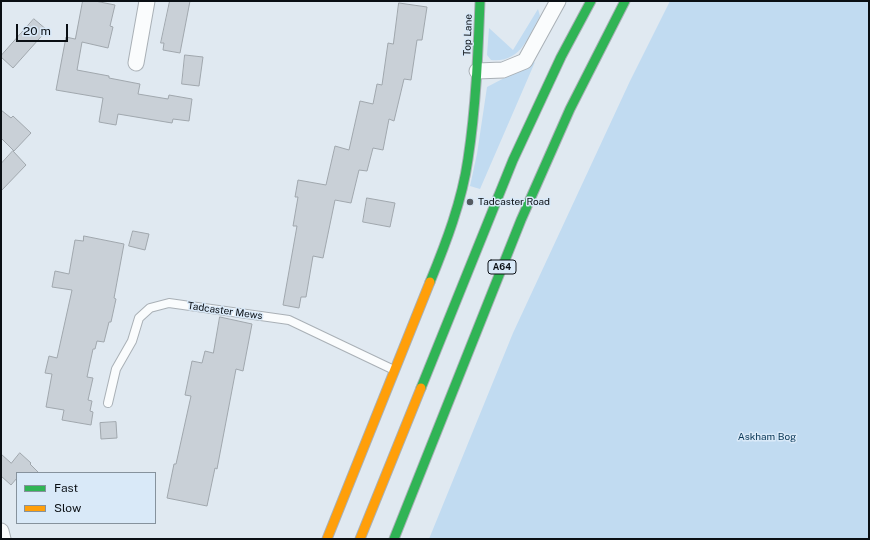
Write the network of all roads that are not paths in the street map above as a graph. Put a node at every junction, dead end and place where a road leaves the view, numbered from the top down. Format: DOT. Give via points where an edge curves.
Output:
graph roads {
  1 [pos="147,1"];
  2 [pos="480,1"];
  3 [pos="558,1"];
  4 [pos="591,1"];
  5 [pos="625,1"];
  6 [pos="136,63"];
  7 [pos="477,71"];
  8 [pos="395,370"];
  9 [pos="108,403"];
  10 [pos="1,531"];
  11 [pos="3,539"];
  12 [pos="327,539"];
  13 [pos="360,539"];
  14 [pos="394,539"];
  1 -- 6 [label="street"];
  2 -- 7 [label="main road, Top Lane"];
  3 -- 7 [label="street" via="526,60 503,70"];
  4 -- 13 [label="main road" via="561,57 513,160"];
  5 -- 14 [label="main road, A64" via="581,86 540,175"];
  7 -- 8 [label="main road" via="470,145 463,184 438,263"];
  8 -- 9 [label="lane, Tadcaster Mews" via="289,320 169,303 150,308 139,318 132,341 116,369"];
  8 -- 12 [label="main road"];
  10 -- 11 [label="street"];
}
